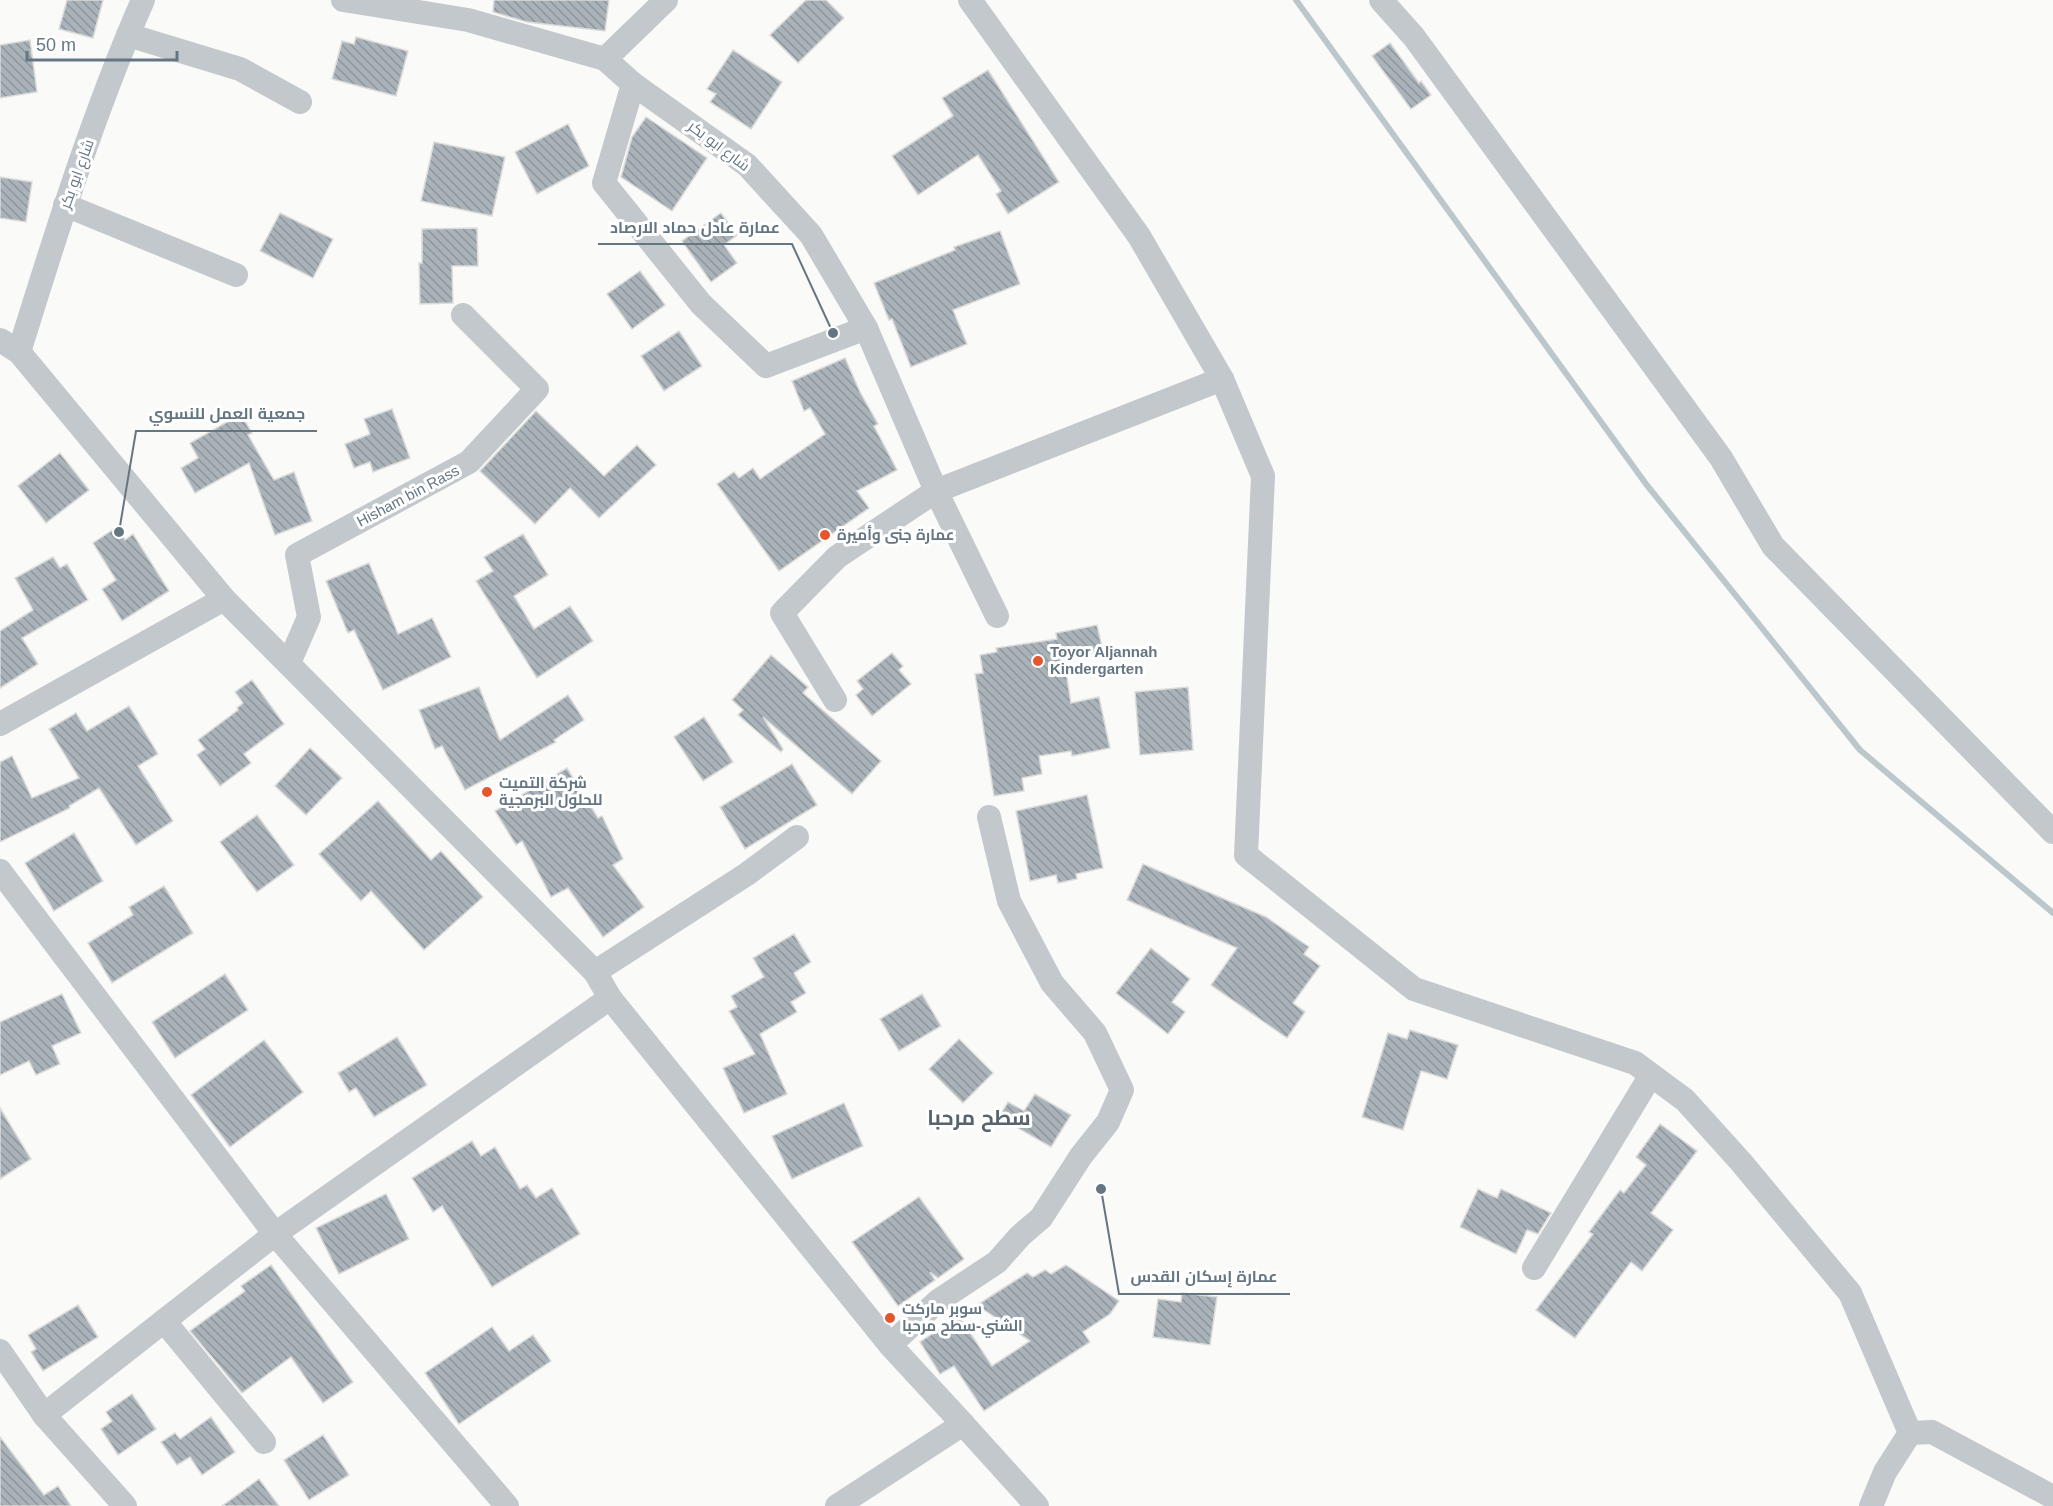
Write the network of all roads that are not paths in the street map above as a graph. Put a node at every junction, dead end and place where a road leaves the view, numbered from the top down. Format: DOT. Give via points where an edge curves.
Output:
graph roads {
  1 [pos="143,0"];
  2 [pos="666,0"];
  3 [pos="970,0"];
  4 [pos="1381,0"];
  5 [pos="349,1"];
  6 [pos="128,35"];
  7 [pos="604,58"];
  8 [pos="633,84"];
  9 [pos="300,102"];
  10 [pos="65,205"];
  11 [pos="236,276"];
  12 [pos="463,315"];
  13 [pos="866,328"];
  14 [pos="9,346"];
  15 [pos="1222,379"];
  16 [pos="936,491"];
  17 [pos="224,599"];
  18 [pos="997,616"];
  19 [pos="289,663"];
  20 [pos="835,700"];
  21 [pos="0,724"];
  22 [pos="988,816"];
  23 [pos="2053,832"];
  24 [pos="797,837"];
  25 [pos="0,872"];
  26 [pos="595,972"];
  27 [pos="610,998"];
  28 [pos="1651,1075"];
  29 [pos="275,1234"];
  30 [pos="1534,1268"];
  31 [pos="164,1321"];
  32 [pos="890,1345"];
  33 [pos="0,1351"];
  34 [pos="44,1415"];
  35 [pos="963,1424"];
  36 [pos="1910,1433"];
  37 [pos="264,1442"];
  38 [pos="2053,1497"];
  39 [pos="125,1506"];
  40 [pos="507,1506"];
  41 [pos="837,1506"];
  42 [pos="1037,1506"];
  43 [pos="1871,1506"];
  1 -- 6 [label="street, شارع ابو بكر"];
  2 -- 7 [label="street"];
  3 -- 15 [label="street" via="1138,236"];
  4 -- 23 [label="street" via="1421,46 1721,458 1773,546"];
  5 -- 7 [label="street, شارع ابو بكر" via="468,20"];
  6 -- 9 [label="street" via="240,69"];
  6 -- 10 [label="street, شارع ابو بكر"];
  7 -- 8 [label="street, شارع ابو بكر"];
  8 -- 13 [label="street, شارع ابو بكر" via="747,165 811,235"];
  8 -- 13 [label="street" via="604,183 701,304 766,366"];
  10 -- 11 [label="street"];
  10 -- 14 [label="street, شارع ابو بكر"];
  12 -- 19 [label="street, Hisham bin Rass" via="537,389 469,462 297,555 309,617"];
  13 -- 16 [label="street, شارع ابو بكر"];
  14 -- 17 [label="street"];
  15 -- 16 [label="street"];
  15 -- 28 [label="street" via="1263,476 1246,855 1414,988 1635,1063"];
  16 -- 18 [label="street, شارع ابو بكر"];
  16 -- 20 [label="street" via="837,557 782,613"];
  17 -- 19 [label="street"];
  17 -- 21 [label="street"];
  19 -- 26 [label="street"];
  22 -- 32 [label="street" via="1009,901 1052,984 1095,1033 1122,1090 1108,1122 1041,1218 997,1263 938,1301"];
  24 -- 26 [label="street"];
  25 -- 29 [label="street"];
  26 -- 27 [label="street"];
  27 -- 29 [label="street"];
  27 -- 32 [label="street"];
  28 -- 30 [label="street"];
  28 -- 36 [label="street" via="1701,1117 1850,1293"];
  29 -- 31 [label="street"];
  29 -- 40 [label="street"];
  31 -- 34 [label="street"];
  31 -- 37 [label="street"];
  32 -- 35 [label="street"];
  33 -- 34 [label="street"];
  34 -- 39 [label="street"];
  35 -- 41 [label="street"];
  35 -- 42 [label="street"];
  36 -- 38 [label="street" via="1932,1432"];
  36 -- 43 [label="street" via="1885,1472"];
}
